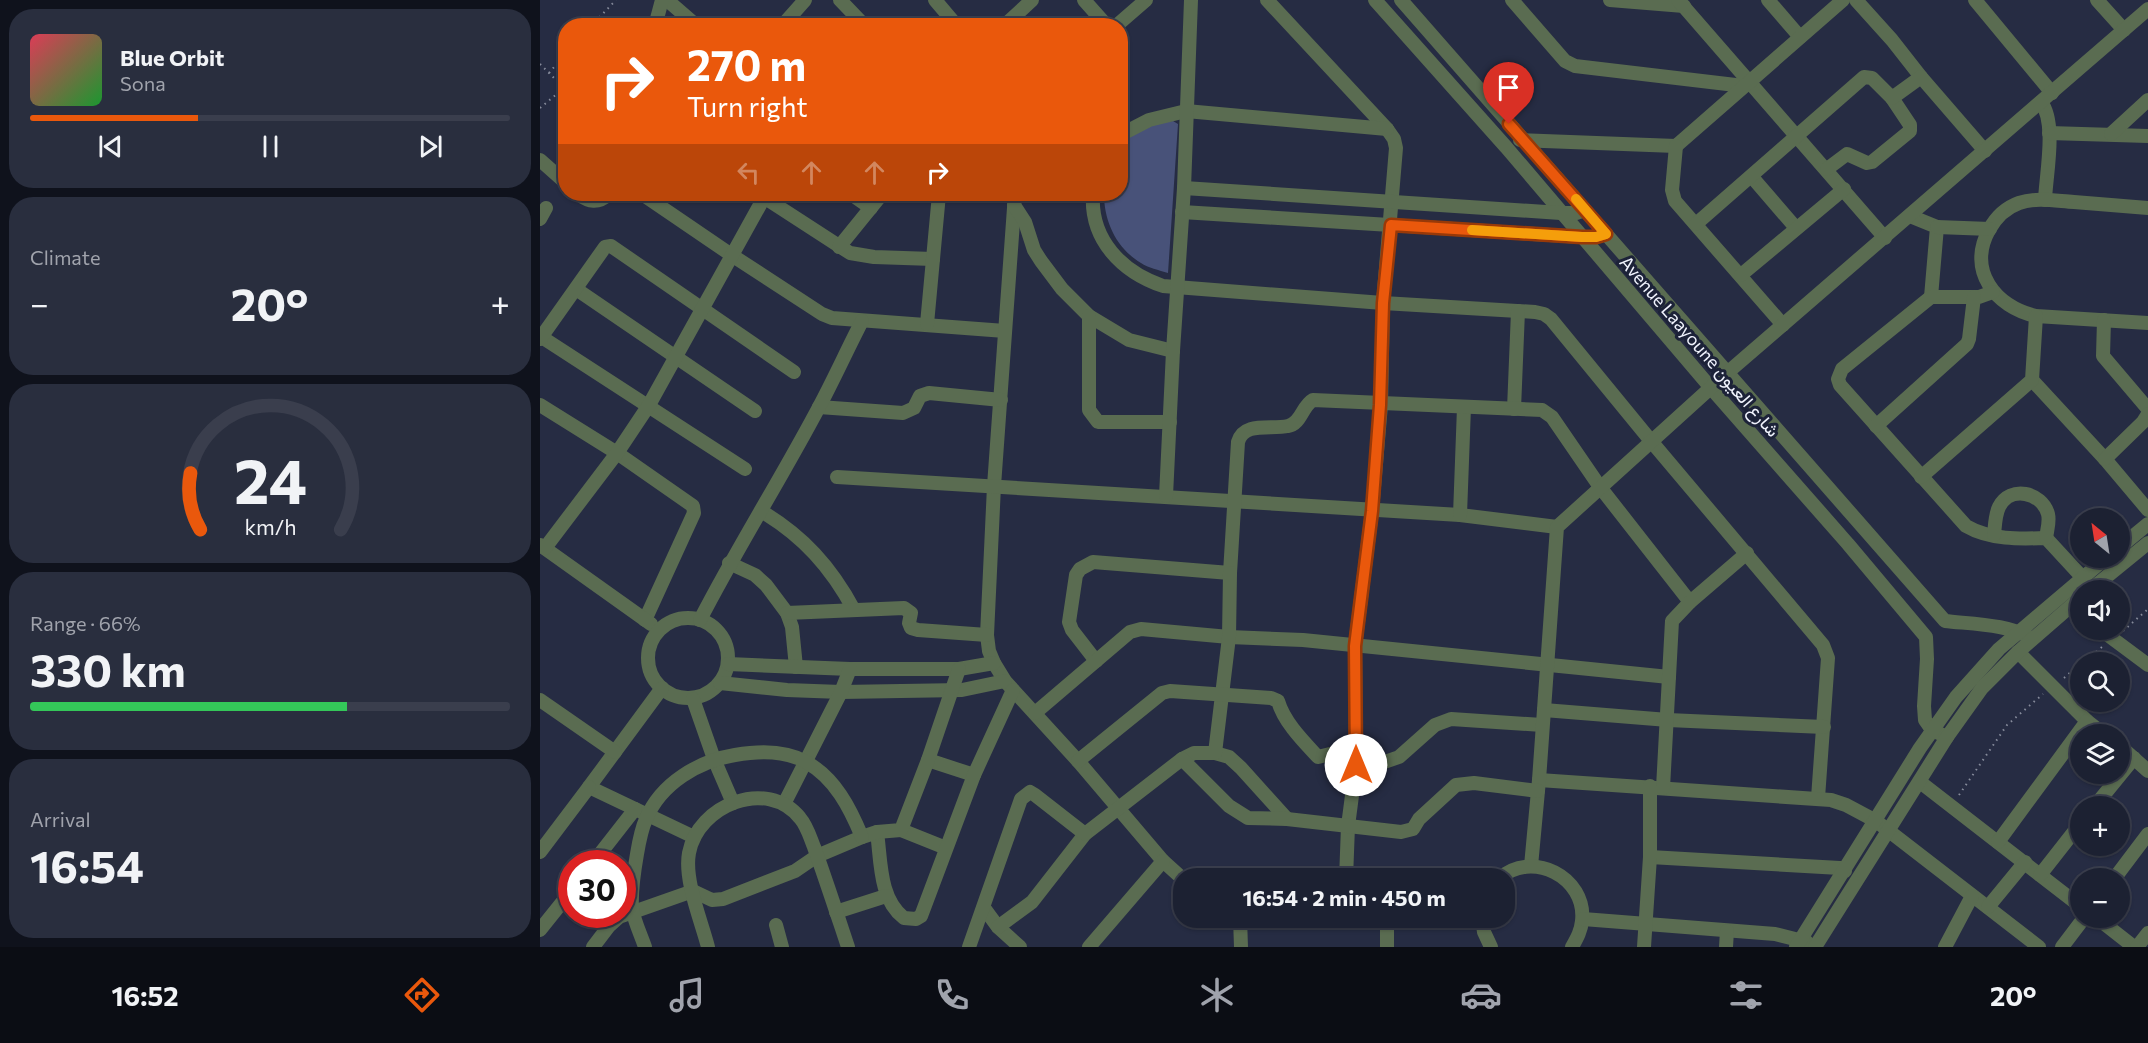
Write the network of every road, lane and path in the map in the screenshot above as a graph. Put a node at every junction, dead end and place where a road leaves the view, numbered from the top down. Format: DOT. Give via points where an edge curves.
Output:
graph roads {
  1 [pos="616,0"];
  2 [pos="662,0"];
  3 [pos="667,0"];
  4 [pos="805,0"];
  5 [pos="840,0"];
  6 [pos="935,0"];
  7 [pos="1032,0"];
  8 [pos="1084,0"];
  9 [pos="1146,0"];
  10 [pos="1191,0"];
  11 [pos="1267,0"];
  12 [pos="1375,0"];
  13 [pos="1401,0"];
  14 [pos="1512,0"];
  15 [pos="1768,0"];
  16 [pos="1843,0"];
  17 [pos="1856,0"];
  18 [pos="1975,0"];
  19 [pos="2097,0"];
  20 [pos="1617,1"];
  21 [pos="1681,3"];
  22 [pos="1016,5"];
  23 [pos="2148,9"];
  24 [pos="599,18"];
  25 [pos="658,18"];
  26 [pos="688,18"];
  27 [pos="790,18"];
  28 [pos="857,18"];
  29 [pos="950,18"];
  30 [pos="1100,18"];
  31 [pos="1125,18"];
  32 [pos="2124,30"];
  33 [pos="1800,37"];
  34 [pos="558,62"];
  35 [pos="540,64"];
  36 [pos="549,73"];
  37 [pos="1921,77"];
  38 [pos="558,82"];
  39 [pos="1747,84"];
  40 [pos="558,94"];
  41 [pos="2047,97"];
  42 [pos="1892,98"];
  43 [pos="2148,100"];
  44 [pos="540,108"];
  45 [pos="1186,111"];
  46 [pos="1387,129"];
  47 [pos="1128,131"];
  48 [pos="2049,133"];
  49 [pos="2111,134"];
  50 [pos="1799,136"];
  51 [pos="2148,136"];
  52 [pos="1522,139"];
  53 [pos="1506,147"];
  54 [pos="1676,147"];
  55 [pos="1985,151"];
  56 [pos="540,160"];
  57 [pos="1827,169"];
  58 [pos="558,176"];
  59 [pos="1752,177"];
  60 [pos="1184,188"];
  61 [pos="1844,189"];
  62 [pos="2045,200"];
  63 [pos="652,201"];
  64 [pos="760,201"];
  65 [pos="772,201"];
  66 [pos="861,201"];
  67 [pos="876,201"];
  68 [pos="938,201"];
  69 [pos="1015,201"];
  70 [pos="1016,201"];
  71 [pos="1093,201"];
  72 [pos="1392,202"];
  73 [pos="871,208"];
  74 [pos="2148,208"];
  75 [pos="1585,210"];
  76 [pos="1182,212"];
  77 [pos="1561,213"];
  78 [pos="1910,216"];
  79 [pos="1696,224"];
  80 [pos="1391,225"];
  81 [pos="1937,227"];
  82 [pos="1796,228"];
  83 [pos="1989,229"];
  84 [pos="1606,234"];
  85 [pos="1582,237"];
  86 [pos="1885,237"];
  87 [pos="839,247"];
  88 [pos="733,256"];
  89 [pos="933,259"];
  90 [pos="1741,275"];
  91 [pos="576,288"];
  92 [pos="1177,288"];
  93 [pos="1993,292"];
  94 [pos="1931,297"];
  95 [pos="1974,297"];
  96 [pos="1383,303"];
  97 [pos="702,310"];
  98 [pos="1518,311"];
  99 [pos="1089,316"];
  100 [pos="2036,316"];
  101 [pos="2104,320"];
  102 [pos="862,321"];
  103 [pos="2148,323"];
  104 [pos="927,324"];
  105 [pos="1783,325"];
  106 [pos="1005,331"];
  107 [pos="541,337"];
  108 [pos="1173,351"];
  109 [pos="676,358"];
  110 [pos="794,372"];
  111 [pos="1727,373"];
  112 [pos="2032,380"];
  113 [pos="1711,388"];
  114 [pos="1001,400"];
  115 [pos="540,405"];
  116 [pos="649,405"];
  117 [pos="1380,405"];
  118 [pos="819,407"];
  119 [pos="1464,407"];
  120 [pos="1514,409"];
  121 [pos="2148,409"];
  122 [pos="755,411"];
  123 [pos="2148,414"];
  124 [pos="1170,422"];
  125 [pos="1875,426"];
  126 [pos="1651,441"];
  127 [pos="617,453"];
  128 [pos="2105,459"];
  129 [pos="745,469"];
  130 [pos="837,477"];
  131 [pos="1922,477"];
  132 [pos="994,486"];
  133 [pos="1600,487"];
  134 [pos="1166,496"];
  135 [pos="1235,500"];
  136 [pos="2148,510"];
  137 [pos="761,511"];
  138 [pos="1372,511"];
  139 [pos="1460,515"];
  140 [pos="2148,524"];
  141 [pos="1557,527"];
  142 [pos="1994,536"];
  143 [pos="2046,538"];
  144 [pos="2130,539"];
  145 [pos="2148,543"];
  146 [pos="542,546"];
  147 [pos="1747,554"];
  148 [pos="729,563"];
  149 [pos="2093,568"];
  150 [pos="1230,573"];
  151 [pos="2082,577"];
  152 [pos="2103,580"];
  153 [pos="2060,596"];
  154 [pos="1690,602"];
  155 [pos="2070,602"];
  156 [pos="854,610"];
  157 [pos="2070,611"];
  158 [pos="787,613"];
  159 [pos="645,620"];
  160 [pos="700,620"];
  161 [pos="1945,621"];
  162 [pos="660,630"];
  163 [pos="2018,632"];
  164 [pos="987,634"];
  165 [pos="1229,637"];
  166 [pos="1926,637"];
  167 [pos="2032,639"];
  168 [pos="2115,640"];
  169 [pos="1355,646"];
  170 [pos="2018,652"];
  171 [pos="1096,661"];
  172 [pos="994,663"];
  173 [pos="728,664"];
  174 [pos="1547,664"];
  175 [pos="2148,666"];
  176 [pos="796,667"];
  177 [pos="850,669"];
  178 [pos="959,669"];
  179 [pos="2070,672"];
  180 [pos="1669,677"];
  181 [pos="720,682"];
  182 [pos="1009,686"];
  183 [pos="2053,686"];
  184 [pos="662,688"];
  185 [pos="953,690"];
  186 [pos="841,692"];
  187 [pos="1224,694"];
  188 [pos="693,699"];
  189 [pos="540,700"];
  190 [pos="1544,710"];
  191 [pos="1035,713"];
  192 [pos="1668,720"];
  193 [pos="2087,721"];
  194 [pos="2091,724"];
  195 [pos="1542,725"];
  196 [pos="1824,727"];
  197 [pos="1932,730"];
  198 [pos="1947,737"];
  199 [pos="615,752"];
  200 [pos="1215,753"];
  201 [pos="2130,755"];
  202 [pos="2134,758"];
  203 [pos="714,759"];
  204 [pos="1182,759"];
  205 [pos="928,760"];
  206 [pos="805,761"];
  207 [pos="1078,761"];
  208 [pos="1356,765"];
  209 [pos="2148,771"];
  210 [pos="974,775"];
  211 [pos="1920,782"];
  212 [pos="1539,785"];
  213 [pos="590,787"];
  214 [pos="1657,787"];
  215 [pos="2103,796"];
  216 [pos="1818,798"];
  217 [pos="733,803"];
  218 [pos="784,804"];
  219 [pos="1952,807"];
  220 [pos="1120,808"];
  221 [pos="642,812"];
  222 [pos="1287,819"];
  223 [pos="1876,821"];
  224 [pos="1348,826"];
  225 [pos="901,830"];
  226 [pos="1888,831"];
  227 [pos="877,832"];
  228 [pos="1085,834"];
  229 [pos="2148,834"];
  230 [pos="2070,836"];
  231 [pos="694,837"];
  232 [pos="862,837"];
  233 [pos="1998,842"];
  234 [pos="946,848"];
  235 [pos="605,850"];
  236 [pos="540,852"];
  237 [pos="817,856"];
  238 [pos="1650,857"];
  239 [pos="636,860"];
  240 [pos="1163,861"];
  241 [pos="2025,862"];
  242 [pos="1531,866"];
  243 [pos="1346,868"];
  244 [pos="2122,868"];
  245 [pos="1173,870"];
  246 [pos="1515,870"];
  247 [pos="1845,871"];
  248 [pos="2040,874"];
  249 [pos="693,891"];
  250 [pos="886,896"];
  251 [pos="1972,896"];
  252 [pos="2070,898"];
  253 [pos="558,908"];
  254 [pos="984,908"];
  255 [pos="1988,908"];
  256 [pos="636,911"];
  257 [pos="836,912"];
  258 [pos="1583,919"];
  259 [pos="636,921"];
  260 [pos="1645,924"];
  261 [pos="776,925"];
  262 [pos="998,927"];
  263 [pos="608,928"];
  264 [pos="1240,928"];
  265 [pos="1387,928"];
  266 [pos="1483,928"];
  267 [pos="2076,928"];
  268 [pos="2110,928"];
  269 [pos="540,930"];
  270 [pos="1727,931"];
  271 [pos="2148,933"];
  272 [pos="1799,943"];
  273 [pos="593,947"];
  274 [pos="645,947"];
  275 [pos="708,947"];
  276 [pos="782,947"];
  277 [pos="848,947"];
  278 [pos="969,947"];
  279 [pos="1020,947"];
  280 [pos="1089,947"];
  281 [pos="1240,947"];
  282 [pos="1387,947"];
  283 [pos="1491,947"];
  284 [pos="1572,947"];
  285 [pos="1644,947"];
  286 [pos="1726,947"];
  287 [pos="1816,947"];
  288 [pos="1946,947"];
  289 [pos="2038,947"];
  290 [pos="2062,947"];
  291 [pos="2136,947"];
  1 -- 24 [label="path"];
  2 -- 25 [label="street"];
  3 -- 26 [label="street"];
  4 -- 27 [label="street"];
  5 -- 28 [label="street"];
  6 -- 29 [label="street"];
  7 -- 22 [label="street"];
  8 -- 30 [label="street"];
  9 -- 31 [label="street"];
  10 -- 45 [label="street"];
  11 -- 46 [label="street"];
  12 -- 53 [label="street, Avenue Laayoune شارع العيون"];
  13 -- 52 [label="street, Avenue Laayoune شارع العيون"];
  14 -- 39 [label="street" via="1565,61 1575,66"];
  15 -- 33 [label="street"];
  16 -- 33 [label="street"];
  17 -- 37 [label="street"];
  18 -- 41 [label="street"];
  19 -- 32 [label="street"];
  20 -- 21 [label="street"];
  21 -- 39 [label="street"];
  23 -- 32 [label="street"];
  32 -- 41 [label="street"];
  33 -- 39 [label="street"];
  34 -- 36 [label="path"];
  35 -- 36 [label="path"];
  36 -- 38 [label="path"];
  37 -- 42 [label="street"];
  37 -- 55 [label="street"];
  39 -- 50 [label="street"];
  39 -- 54 [label="street"];
  40 -- 44 [label="path"];
  41 -- 48 [label="street"];
  41 -- 55 [label="street"];
  42 -- 50 [label="street" via="1872,78 1864,77"];
  42 -- 57 [label="street" via="1910,131 1872,162 1847,154"];
  43 -- 49 [label="street"];
  45 -- 46 [label="street"];
  45 -- 47 [label="street" via="1149,120"];
  45 -- 60 [label="street"];
  46 -- 72 [label="street" via="1396,148"];
  48 -- 49 [label="street"];
  48 -- 62 [label="street"];
  49 -- 51 [label="street"];
  50 -- 57 [label="street"];
  50 -- 59 [label="street"];
  52 -- 53 [label="street"];
  52 -- 54 [label="street"];
  52 -- 75 [label="street, Avenue Laayoune شارع العيون"];
  53 -- 77 [label="street, Avenue Laayoune شارع العيون"];
  54 -- 79 [label="street" via="1673,196"];
  55 -- 78 [label="street"];
  56 -- 58 [label="street"];
  57 -- 61 [label="street"];
  59 -- 79 [label="street"];
  59 -- 82 [label="street"];
  60 -- 72 [label="street"];
  60 -- 76 [label="street"];
  61 -- 82 [label="street"];
  61 -- 86 [label="street"];
  62 -- 74 [label="street"];
  62 -- 83 [label="street" via="2009,207"];
  63 -- 88 [label="street"];
  64 -- 88 [label="street"];
  65 -- 87 [label="street"];
  66 -- 73 [label="street"];
  67 -- 73 [label="street"];
  68 -- 89 [label="street"];
  69 -- 106 [label="street"];
  70 -- 99 [label="street" via="1034,250 1062,289"];
  71 -- 92 [label="street" via="1096,225 1118,260 1144,279"];
  72 -- 77 [label="street"];
  72 -- 80 [label="street"];
  73 -- 87 [label="street"];
  75 -- 77 [label="street"];
  75 -- 84 [label="street, Avenue Laayoune شارع العيون"];
  76 -- 80 [label="street"];
  76 -- 92 [label="street"];
  77 -- 85 [label="street, Avenue Laayoune شارع العيون"];
  78 -- 81 [label="street"];
  78 -- 86 [label="street"];
  79 -- 90 [label="street"];
  80 -- 85 [label="street"];
  80 -- 96 [label="street"];
  81 -- 83 [label="street"];
  81 -- 94 [label="street"];
  82 -- 90 [label="street"];
  83 -- 93 [label="street" via="1981,258 1984,276"];
  84 -- 85 [label="street"];
  84 -- 111 [label="street, Avenue Laayoune شارع العيون"];
  85 -- 113 [label="street, Avenue Laayoune شارع العيون"];
  86 -- 105 [label="street"];
  87 -- 89 [label="street" via="860,256"];
  88 -- 97 [label="street"];
  88 -- 102 [label="street" via="822,314"];
  89 -- 104 [label="street"];
  90 -- 105 [label="street"];
  91 -- 97 [label="street" via="605,247 611,246"];
  91 -- 107 [label="street"];
  91 -- 109 [label="street"];
  92 -- 96 [label="street"];
  92 -- 108 [label="street"];
  93 -- 95 [label="street"];
  93 -- 100 [label="street" via="2013,308"];
  94 -- 95 [label="street"];
  94 -- 125 [label="street" via="1839,374 1840,385"];
  95 -- 125 [label="street" via="1967,344"];
  96 -- 98 [label="street"];
  96 -- 117 [label="street"];
  97 -- 109 [label="street"];
  97 -- 110 [label="street"];
  98 -- 120 [label="street"];
  98 -- 126 [label="street" via="1544,314 1551,319"];
  99 -- 108 [label="street" via="1129,340"];
  99 -- 124 [label="street" via="1089,411 1093,417 1098,422"];
  100 -- 101 [label="street"];
  100 -- 112 [label="street"];
  101 -- 103 [label="street"];
  101 -- 121 [label="street" via="2103,356"];
  102 -- 104 [label="street"];
  102 -- 118 [label="street"];
  104 -- 106 [label="street"];
  105 -- 111 [label="street"];
  106 -- 114 [label="street"];
  107 -- 116 [label="street"];
  108 -- 124 [label="street"];
  109 -- 116 [label="street"];
  109 -- 122 [label="street"];
  111 -- 113 [label="street"];
  111 -- 161 [label="street, Avenue Laayoune شارع العيون"];
  112 -- 128 [label="street"];
  112 -- 131 [label="street"];
  113 -- 126 [label="street"];
  113 -- 166 [label="street, Avenue Laayoune شارع العيون"];
  114 -- 118 [label="street" via="929,393 920,396 914,408 903,413"];
  114 -- 132 [label="street"];
  115 -- 127 [label="street"];
  116 -- 127 [label="street"];
  116 -- 129 [label="street"];
  117 -- 119 [label="street"];
  117 -- 135 [label="street" via="1313,400 1290,426 1245,431 1238,442"];
  117 -- 138 [label="street"];
  118 -- 137 [label="street"];
  119 -- 120 [label="street"];
  119 -- 139 [label="street"];
  120 -- 133 [label="street" via="1542,410 1552,417"];
  123 -- 128 [label="street"];
  124 -- 134 [label="street"];
  125 -- 131 [label="street"];
  126 -- 133 [label="street"];
  126 -- 147 [label="street"];
  127 -- 146 [label="street"];
  127 -- 159 [label="street" via="693,506 694,513"];
  128 -- 136 [label="street"];
  130 -- 132 [label="street"];
  131 -- 142 [label="street" via="1966,526"];
  132 -- 134 [label="street"];
  132 -- 164 [label="street"];
  133 -- 141 [label="street"];
  133 -- 154 [label="street"];
  134 -- 135 [label="street"];
  135 -- 138 [label="street"];
  135 -- 150 [label="street"];
  137 -- 148 [label="street"];
  137 -- 156 [label="street" via="800,538 830,572"];
  138 -- 139 [label="street"];
  138 -- 169 [label="street"];
  139 -- 141 [label="street"];
  140 -- 144 [label="street"];
  141 -- 174 [label="street"];
  142 -- 143 [label="street"];
  142 -- 143 [label="street" via="2000,504 2012,495 2027,494 2038,499 2048,515"];
  143 -- 151 [label="street"];
  145 -- 152 [label="street"];
  146 -- 159 [label="street"];
  147 -- 154 [label="street"];
  147 -- 196 [label="street" via="1823,645 1828,658"];
  148 -- 158 [label="street" via="755,575"];
  148 -- 160 [label="street"];
  149 -- 151 [label="street"];
  150 -- 165 [label="street"];
  150 -- 171 [label="street" via="1093,562 1086,565 1076,575 1069,622"];
  151 -- 153 [label="street"];
  153 -- 155 [label="street"];
  153 -- 163 [label="street"];
  154 -- 180 [label="street" via="1672,621"];
  156 -- 158 [label="street"];
  156 -- 164 [label="street" via="904,608 911,613 911,628"];
  157 -- 167 [label="street"];
  158 -- 176 [label="street"];
  159 -- 162 [label="street"];
  160 -- 162 [label="street" via="678,620"];
  160 -- 173 [label="street" via="725,642"];
  161 -- 163 [label="street"];
  161 -- 166 [label="street"];
  162 -- 184 [label="street" via="648,654 653,678"];
  163 -- 167 [label="street"];
  163 -- 197 [label="street" via="1978,670"];
  164 -- 172 [label="street"];
  165 -- 169 [label="street"];
  165 -- 171 [label="street" via="1134,630"];
  165 -- 187 [label="street"];
  166 -- 197 [label="street" via="1924,706 1925,720"];
  167 -- 170 [label="street"];
  168 -- 175 [label="street"];
  169 -- 174 [label="street"];
  169 -- 208 [label="street"];
  170 -- 183 [label="street"];
  170 -- 198 [label="street" via="1982,688"];
  171 -- 191 [label="street"];
  172 -- 178 [label="street"];
  172 -- 182 [label="street"];
  173 -- 176 [label="street"];
  173 -- 181 [label="street"];
  174 -- 180 [label="street"];
  174 -- 190 [label="street"];
  176 -- 177 [label="street"];
  177 -- 178 [label="street"];
  177 -- 186 [label="street"];
  178 -- 185 [label="street"];
  179 -- 183 [label="path"];
  180 -- 192 [label="street"];
  181 -- 186 [label="street"];
  181 -- 188 [label="street"];
  182 -- 185 [label="street"];
  182 -- 191 [label="street"];
  182 -- 210 [label="street"];
  183 -- 193 [label="street"];
  183 -- 219 [label="path" via="2007,725"];
  184 -- 188 [label="street" via="674,696"];
  184 -- 199 [label="street"];
  185 -- 186 [label="street"];
  185 -- 205 [label="street"];
  186 -- 206 [label="street"];
  187 -- 200 [label="street"];
  187 -- 207 [label="street" via="1162,693"];
  187 -- 208 [label="street" via="1278,701 1299,736 1318,757 1330,754"];
  188 -- 203 [label="street"];
  189 -- 199 [label="street"];
  190 -- 192 [label="street"];
  190 -- 195 [label="street"];
  191 -- 207 [label="street"];
  192 -- 196 [label="street"];
  192 -- 214 [label="street"];
  193 -- 194 [label="street"];
  193 -- 233 [label="street"];
  195 -- 208 [label="street" via="1450,719 1435,725 1399,757 1373,766"];
  195 -- 212 [label="street"];
  196 -- 216 [label="street"];
  197 -- 198 [label="street"];
  197 -- 223 [label="street"];
  198 -- 211 [label="street"];
  199 -- 213 [label="street"];
  200 -- 204 [label="street" via="1194,753"];
  200 -- 222 [label="street" via="1228,757 1241,768"];
  201 -- 202 [label="street"];
  202 -- 209 [label="street"];
  202 -- 215 [label="street"];
  203 -- 206 [label="street" via="770,753"];
  203 -- 217 [label="street"];
  203 -- 221 [label="street" via="672,784"];
  204 -- 220 [label="street"];
  204 -- 222 [label="street" via="1239,813 1248,818"];
  205 -- 210 [label="street"];
  205 -- 225 [label="street"];
  206 -- 218 [label="street"];
  206 -- 232 [label="street" via="842,795"];
  207 -- 220 [label="street"];
  208 -- 224 [label="street"];
  210 -- 234 [label="street"];
  211 -- 219 [label="street"];
  211 -- 226 [label="street"];
  212 -- 214 [label="street"];
  212 -- 224 [label="street" via="1456,784 1413,829 1401,832"];
  212 -- 242 [label="street"];
  213 -- 221 [label="street"];
  213 -- 236 [label="street"];
  214 -- 216 [label="street"];
  214 -- 238 [label="street"];
  216 -- 223 [label="street" via="1846,805"];
  217 -- 218 [label="street" via="760,799"];
  217 -- 231 [label="street" via="711,815"];
  218 -- 237 [label="street" via="801,818"];
  219 -- 233 [label="street"];
  220 -- 228 [label="street"];
  220 -- 240 [label="street"];
  221 -- 231 [label="street"];
  221 -- 235 [label="street"];
  221 -- 239 [label="street"];
  222 -- 224 [label="street"];
  223 -- 226 [label="street"];
  223 -- 247 [label="street"];
  224 -- 243 [label="street"];
  225 -- 227 [label="street"];
  225 -- 234 [label="street"];
  226 -- 251 [label="street"];
  226 -- 287 [label="street"];
  227 -- 232 [label="street"];
  227 -- 250 [label="street"];
  228 -- 254 [label="street" via="1035,795 1025,795"];
  228 -- 262 [label="street" via="1032,902"];
  229 -- 244 [label="street"];
  230 -- 248 [label="street"];
  231 -- 249 [label="street" via="688,864"];
  232 -- 237 [label="street"];
  233 -- 241 [label="street"];
  234 -- 250 [label="street" via="921,916 904,918"];
  237 -- 249 [label="street" via="795,871 723,899 712,900"];
  237 -- 257 [label="street"];
  238 -- 247 [label="street"];
  238 -- 260 [label="street"];
  240 -- 245 [label="street"];
  240 -- 280 [label="street"];
  241 -- 248 [label="street"];
  241 -- 255 [label="street"];
  242 -- 246 [label="street"];
  242 -- 258 [label="street" via="1550,869 1564,877 1575,889"];
  247 -- 272 [label="street"];
  248 -- 252 [label="street"];
  249 -- 256 [label="street"];
  249 -- 275 [label="street"];
  250 -- 257 [label="street"];
  251 -- 255 [label="street"];
  251 -- 288 [label="street"];
  253 -- 269 [label="street"];
  254 -- 262 [label="street"];
  254 -- 278 [label="street"];
  255 -- 289 [label="street"];
  257 -- 277 [label="street"];
  258 -- 260 [label="street"];
  258 -- 284 [label="street"];
  259 -- 274 [label="street"];
  260 -- 270 [label="street"];
  260 -- 285 [label="street"];
  261 -- 276 [label="street"];
  262 -- 279 [label="street"];
  263 -- 273 [label="street"];
  264 -- 281 [label="street"];
  265 -- 282 [label="street"];
  266 -- 283 [label="street"];
  267 -- 290 [label="street"];
  268 -- 291 [label="street"];
  270 -- 272 [label="street" via="1775,934"];
  270 -- 286 [label="street"];
  271 -- 291 [label="street"];
  272 -- 287 [label="street"];
}
